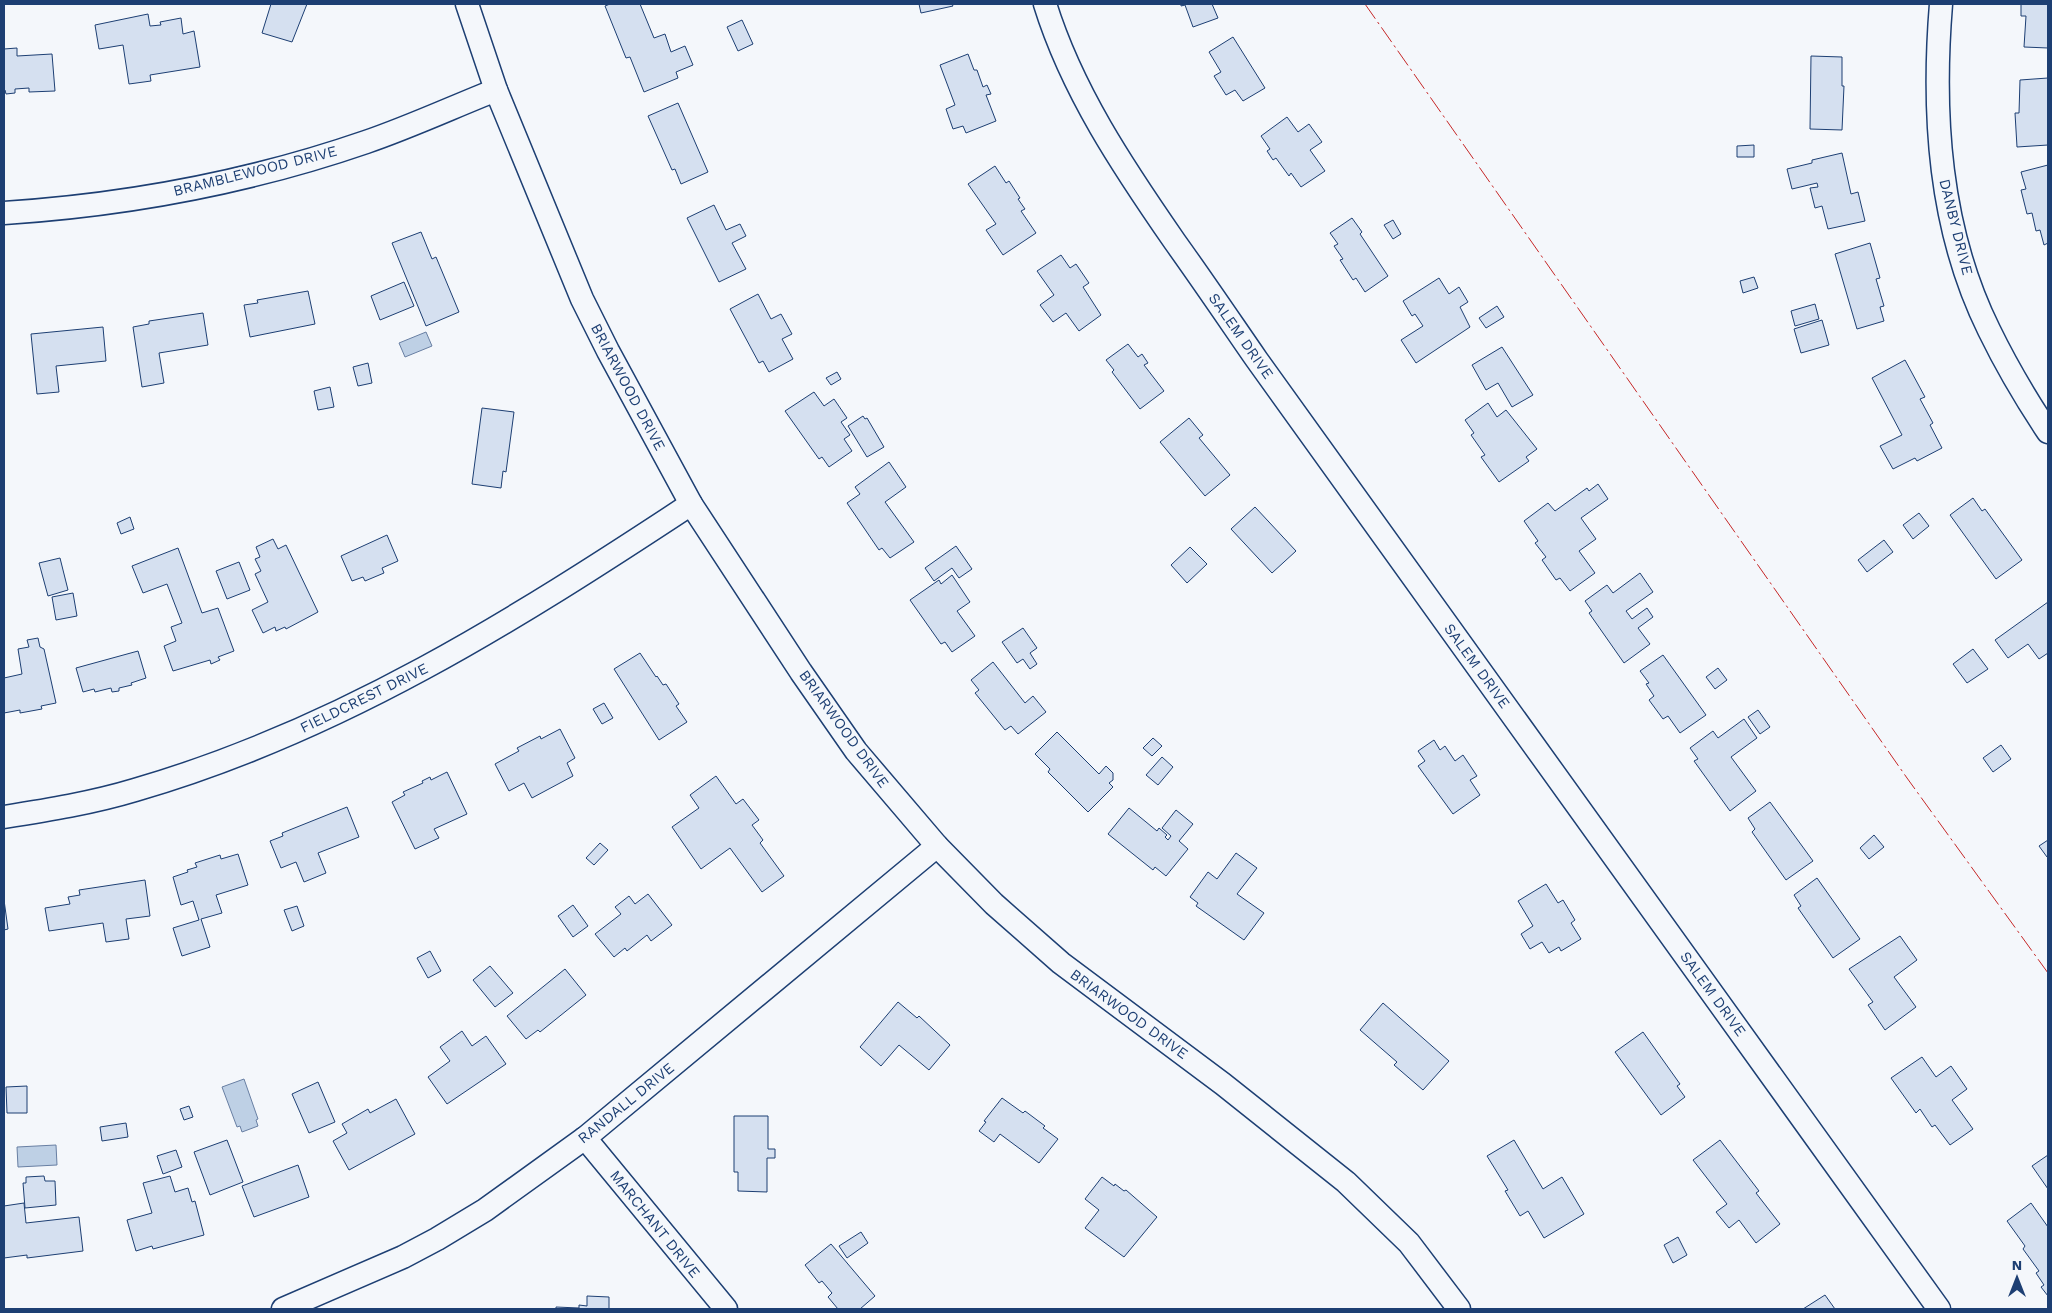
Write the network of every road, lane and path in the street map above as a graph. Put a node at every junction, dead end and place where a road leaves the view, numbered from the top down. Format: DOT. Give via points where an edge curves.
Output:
graph roads {
  1 [pos="467,4"];
  2 [pos="1045,4"];
  3 [pos="1941,4"];
  4 [pos="496,90"];
  5 [pos="4,213"];
  6 [pos="2048,432"];
  7 [pos="691,504"];
  8 [pos="4,817"];
  9 [pos="937,846"];
  10 [pos="585,1138"];
  11 [pos="283,1309"];
  12 [pos="726,1309"];
  13 [pos="1459,1309"];
  14 [pos="1939,1309"];
  1 -- 4 [label="street, BRIARWOOD DRIVE"];
  2 -- 14 [label="street, SALEM DRIVE" via="1062,52 1091,111 1164,227"];
  3 -- 6 [label="street, DANBY DRIVE" via="1938,124 1947,202 1954,231 1988,329"];
  4 -- 5 [label="street, BRAMBLEWOOD DRIVE" via="368,142 286,166 144,198"];
  4 -- 7 [label="street, BRIARWOOD DRIVE" via="582,299"];
  7 -- 8 [label="street, FIELDCREST DRIVE" via="454,653 313,724 158,783 76,804"];
  7 -- 9 [label="street, BRIARWOOD DRIVE" via="856,751"];
  9 -- 10 [label="street, RANDALL DRIVE"];
  9 -- 13 [label="street, BRIARWOOD DRIVE" via="994,904 1060,963 1223,1084 1346,1182 1409,1243"];
  10 -- 11 [label="street, RANDALL DRIVE" via="485,1210 437,1239 384,1266"];
  10 -- 12 [label="street, MARCHANT DRIVE"];
}
